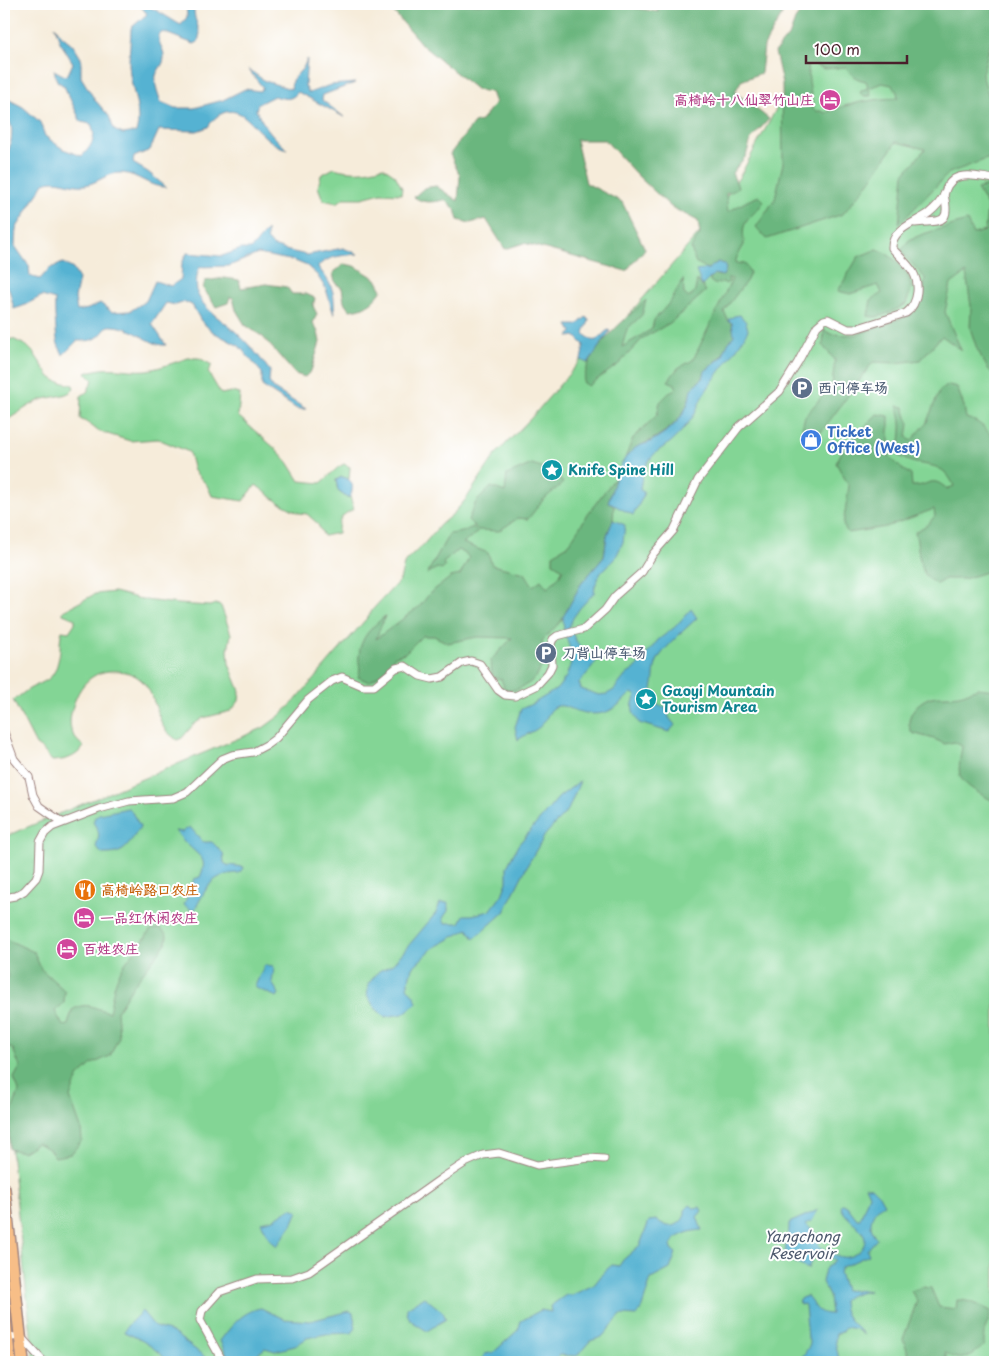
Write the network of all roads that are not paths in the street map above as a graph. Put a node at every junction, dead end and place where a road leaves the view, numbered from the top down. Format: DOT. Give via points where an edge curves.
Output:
graph roads {
  1 [pos="995,179"];
  2 [pos="944,195"];
  3 [pos="911,224"];
  4 [pos="4,732"];
  5 [pos="62,822"];
  6 [pos="4,898"];
  7 [pos="604,1159"];
  8 [pos="4,1189"];
  9 [pos="4,1309"];
  10 [pos="20,1336"];
  11 [pos="5,1338"];
  12 [pos="10,1362"];
  13 [pos="23,1362"];
  14 [pos="44,1362"];
  15 [pos="223,1362"];
  1 -- 2 [label="street" via="955,178"];
  2 -- 3 [label="street" via="931,212"];
  2 -- 3 [label="street" via="947,211 943,219"];
  3 -- 5 [label="street" via="899,233 892,244 918,282 917,296 910,310 855,329 828,320 820,323 780,391 739,427 698,480 674,530 642,572 584,630 553,639 552,665 536,686 515,696 505,695 480,664 471,662 462,663 442,677 432,679 425,679 400,666 368,687 339,678 308,700 268,744 253,752 227,756 187,792 173,798 129,801"];
  4 -- 5 [label="street" via="14,759 29,777 39,806"];
  5 -- 6 [label="street" via="42,837 40,870 31,884 15,896"];
  7 -- 15 [label="street" via="537,1165 500,1153 484,1155 442,1178 309,1272 292,1278 257,1279 219,1292 202,1311 200,1320"];
  8 -- 10 [label="highway"];
  9 -- 11 [label="highway"];
  10 -- 11 [label="street"];
  10 -- 13 [label="highway"];
  10 -- 14 [label="street"];
  11 -- 12 [label="highway"];
}
